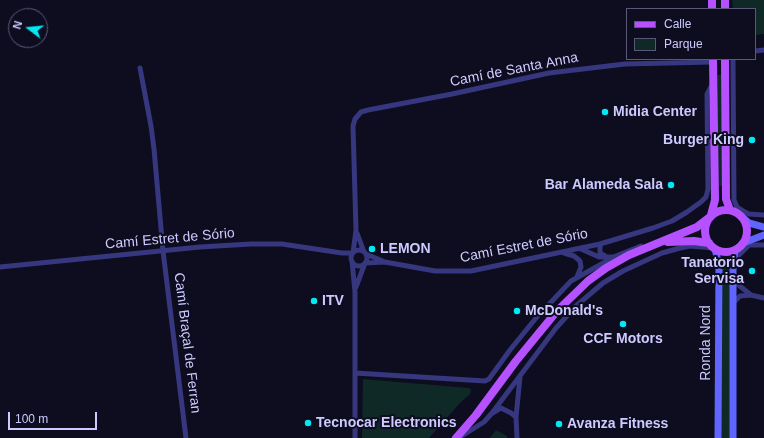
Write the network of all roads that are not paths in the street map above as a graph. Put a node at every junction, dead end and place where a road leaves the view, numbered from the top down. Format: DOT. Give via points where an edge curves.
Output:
graph roads {
  1 [pos="713,60"];
  2 [pos="725,60"];
  3 [pos="733,60"];
  4 [pos="140,68"];
  5 [pos="714,82"];
  6 [pos="734,172"];
  7 [pos="726,182"];
  8 [pos="732,206"];
  9 [pos="764,215"];
  10 [pos="710,216"];
  11 [pos="742,218"];
  12 [pos="764,227"];
  13 [pos="356,230"];
  14 [pos="764,235"];
  15 [pos="672,237"];
  16 [pos="662,242"];
  17 [pos="743,243"];
  18 [pos="600,244"];
  19 [pos="764,245"];
  20 [pos="713,247"];
  21 [pos="581,249"];
  22 [pos="735,250"];
  23 [pos="163,251"];
  24 [pos="342,252"];
  25 [pos="563,252"];
  26 [pos="353,253"];
  27 [pos="365,253"];
  28 [pos="616,256"];
  29 [pos="608,257"];
  30 [pos="352,260"];
  31 [pos="734,260"];
  32 [pos="385,262"];
  33 [pos="365,263"];
  34 [pos="0,267"];
  35 [pos="577,277"];
  36 [pos="733,280"];
  37 [pos="355,292"];
  38 [pos="751,294"];
  39 [pos="764,298"];
  40 [pos="733,302"];
  41 [pos="355,374"];
  42 [pos="520,376"];
  43 [pos="492,413"];
  44 [pos="516,417"];
  45 [pos="186,438"];
  46 [pos="355,438"];
  47 [pos="456,438"];
  48 [pos="459,438"];
  49 [pos="517,438"];
  50 [pos="718,438"];
  51 [pos="733,438"];
  1 -- 5 [label="main road"];
  1 -- 13 [label="street, Camí de Santa Anna" via="574,69 368,110 357,116 353,126"];
  2 -- 7 [label="main road"];
  3 -- 6 [label="street"];
  4 -- 23 [label="street, Camí Braçal de Ferran" via="154,148"];
  5 -- 10 [label="main road" via="715,200"];
  5 -- 18 [label="street, Camí Estret de Sório" via="707,94 706,197 672,221"];
  6 -- 7 [label="street"];
  6 -- 8 [label="street"];
  7 -- 8 [label="main road" via="726,199"];
  8 -- 9 [label="street" via="737,206 748,214"];
  8 -- 10 [label="main road"];
  8 -- 11 [label="main road"];
  10 -- 15 [label="main road" via="697,227"];
  10 -- 20 [label="main road" via="704,232"];
  11 -- 12 [label="main road"];
  11 -- 17 [label="main road" via="747,230"];
  13 -- 26 [label="street"];
  13 -- 27 [label="street"];
  14 -- 17 [label="main road"];
  15 -- 16 [label="main road"];
  15 -- 28 [label="street"];
  16 -- 20 [label="main road" via="688,240"];
  16 -- 47 [label="main road" via="629,255 606,268 571,296 536,335"];
  17 -- 22 [label="main road"];
  18 -- 21 [label="street, Camí Estret de Sório"];
  18 -- 29 [label="street" via="600,253"];
  19 -- 31 [label="street" via="749,245"];
  20 -- 22 [label="main road" via="722,252"];
  20 -- 42 [label="street" via="690,246 670,250 611,278 567,316"];
  20 -- 50 [label="main road, Ronda Nord" via="719,265"];
  21 -- 25 [label="street, Camí Estret de Sório"];
  21 -- 29 [label="street" via="596,256"];
  22 -- 31 [label="main road, Ronda Nord"];
  23 -- 24 [label="street, Camí Estret de Sório" via="271,244"];
  23 -- 34 [label="street, Camí Estret de Sório"];
  23 -- 45 [label="street, Camí Braçal de Ferran"];
  24 -- 26 [label="street, Camí Estret de Sório"];
  24 -- 30 [label="street, Camí Estret de Sório"];
  25 -- 32 [label="street, Camí Estret de Sório" via="500,266 459,271 421,269"];
  25 -- 35 [label="street" via="580,261 581,267"];
  26 -- 27 [label="street" via="360,250"];
  26 -- 30 [label="street"];
  27 -- 32 [label="street, Camí Estret de Sório"];
  27 -- 33 [label="street"];
  28 -- 29 [label="street"];
  28 -- 35 [label="street"];
  30 -- 33 [label="street" via="358,266"];
  30 -- 37 [label="street"];
  31 -- 36 [label="main road, Ronda Nord"];
  32 -- 33 [label="street, Camí Estret de Sório"];
  33 -- 37 [label="street"];
  35 -- 41 [label="street" via="563,288 536,318 485,381"];
  36 -- 38 [label="street"];
  36 -- 40 [label="main road, Ronda Nord"];
  37 -- 41 [label="street"];
  38 -- 39 [label="street"];
  38 -- 40 [label="street" via="740,296"];
  40 -- 51 [label="main road, Ronda Nord"];
  41 -- 46 [label="street"];
  42 -- 43 [label="street"];
  42 -- 44 [label="street"];
  43 -- 44 [label="street" via="501,408"];
  43 -- 48 [label="street" via="484,422"];
  44 -- 49 [label="street"];
}
